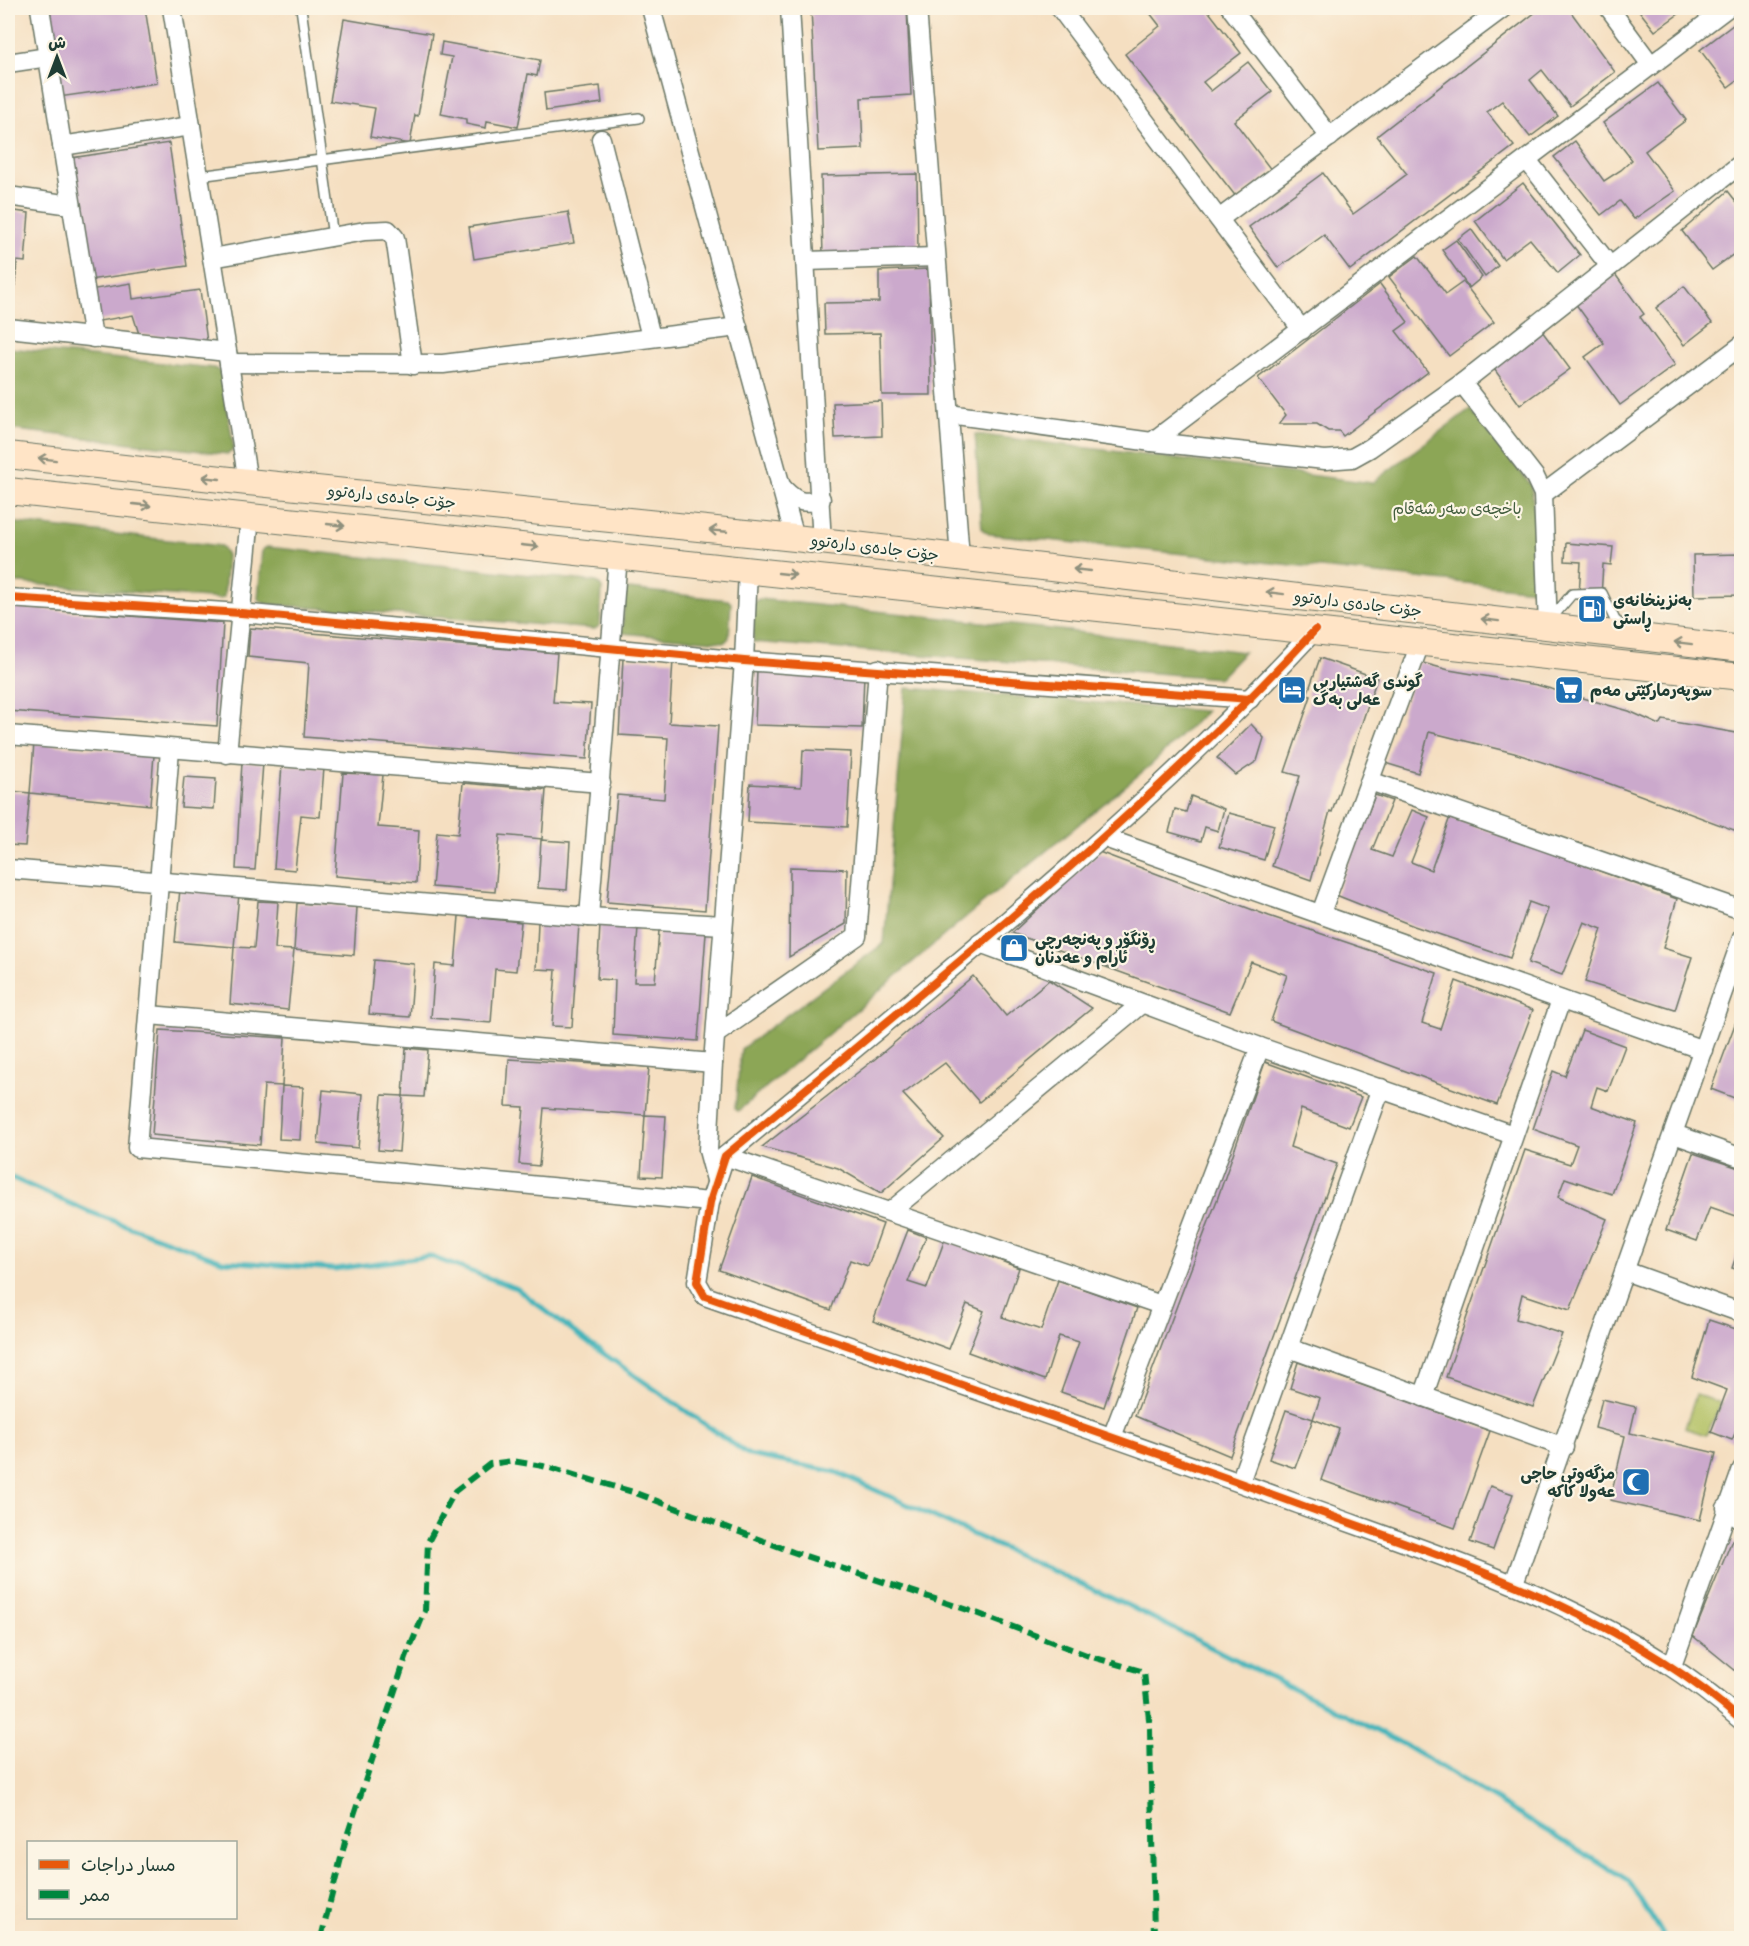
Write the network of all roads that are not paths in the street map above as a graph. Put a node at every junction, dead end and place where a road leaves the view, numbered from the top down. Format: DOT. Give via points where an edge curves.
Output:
graph roads {
  1 [pos="40,8"];
  2 [pos="172,8"];
  3 [pos="301,8"];
  4 [pos="651,8"];
  5 [pos="790,8"];
  6 [pos="917,8"];
  7 [pos="1060,8"];
  8 [pos="1231,8"];
  9 [pos="1503,8"];
  10 [pos="1609,8"];
  11 [pos="1727,8"];
  12 [pos="48,57"];
  13 [pos="8,63"];
  14 [pos="1651,65"];
  15 [pos="639,118"];
  16 [pos="191,126"];
  17 [pos="1330,136"];
  18 [pos="601,139"];
  19 [pos="62,146"];
  20 [pos="323,158"];
  21 [pos="1527,160"];
  22 [pos="1738,173"];
  23 [pos="199,176"];
  24 [pos="8,196"];
  25 [pos="71,205"];
  26 [pos="1219,219"];
  27 [pos="333,237"];
  28 [pos="936,257"];
  29 [pos="212,258"];
  30 [pos="806,261"];
  31 [pos="1609,265"];
  32 [pos="738,327"];
  33 [pos="8,328"];
  34 [pos="1302,330"];
  35 [pos="651,337"];
  36 [pos="93,338"];
  37 [pos="1742,345"];
  38 [pos="228,357"];
  39 [pos="413,365"];
  40 [pos="1462,383"];
  41 [pos="948,414"];
  42 [pos="1152,442"];
  43 [pos="8,455"];
  44 [pos="248,482"];
  45 [pos="780,485"];
  46 [pos="8,491"];
  47 [pos="1543,494"];
  48 [pos="821,499"];
  49 [pos="250,517"];
  50 [pos="795,538"];
  51 [pos="822,542"];
  52 [pos="618,556"];
  53 [pos="965,558"];
  54 [pos="748,570"];
  55 [pos="968,593"];
  56 [pos="8,598"];
  57 [pos="241,613"];
  58 [pos="1548,622"];
  59 [pos="1314,630"];
  60 [pos="1646,638"];
  61 [pos="1421,641"];
  62 [pos="611,647"];
  63 [pos="1742,649"];
  64 [pos="744,661"];
  65 [pos="878,669"];
  66 [pos="1742,677"];
  67 [pos="1250,699"];
  68 [pos="8,735"];
  69 [pos="170,750"];
  70 [pos="227,754"];
  71 [pos="1370,781"];
  72 [pos="601,783"];
  73 [pos="1106,838"];
  74 [pos="8,869"];
  75 [pos="159,883"];
  76 [pos="1742,910"];
  77 [pos="1321,914"];
  78 [pos="589,917"];
  79 [pos="723,925"];
  80 [pos="1742,938"];
  81 [pos="980,943"];
  82 [pos="1561,1000"];
  83 [pos="1141,1005"];
  84 [pos="149,1015"];
  85 [pos="716,1034"];
  86 [pos="1260,1047"];
  87 [pos="1703,1050"];
  88 [pos="713,1063"];
  89 [pos="1381,1088"];
  90 [pos="1674,1134"];
  91 [pos="1513,1135"];
  92 [pos="725,1156"];
  93 [pos="1742,1158"];
  94 [pos="716,1180"];
  95 [pos="710,1202"];
  96 [pos="891,1211"];
  97 [pos="1625,1270"];
  98 [pos="1161,1305"];
  99 [pos="1742,1313"];
  100 [pos="1289,1348"];
  101 [pos="1423,1396"];
  102 [pos="1112,1437"];
  103 [pos="1563,1447"];
  104 [pos="1742,1469"];
  105 [pos="1240,1482"];
  106 [pos="1726,1508"];
  107 [pos="1742,1521"];
  108 [pos="1514,1583"];
  109 [pos="1672,1666"];
  110 [pos="1742,1721"];
  1 -- 12 [label="street"];
  2 -- 16 [label="street"];
  3 -- 20 [label="lane"];
  4 -- 32 [label="street"];
  5 -- 30 [label="street"];
  6 -- 28 [label="street"];
  7 -- 26 [label="street"];
  8 -- 17 [label="street"];
  9 -- 17 [label="street"];
  10 -- 14 [label="street"];
  11 -- 14 [label="street"];
  12 -- 13 [label="street"];
  12 -- 19 [label="street"];
  14 -- 21 [label="street"];
  15 -- 20 [label="lane"];
  16 -- 19 [label="street"];
  16 -- 23 [label="street"];
  17 -- 26 [label="street"];
  18 -- 35 [label="street"];
  19 -- 25 [label="street"];
  20 -- 23 [label="lane"];
  20 -- 27 [label="lane"];
  21 -- 31 [label="street"];
  21 -- 34 [label="street"];
  22 -- 31 [label="street"];
  23 -- 29 [label="street"];
  24 -- 25 [label="street"];
  25 -- 36 [label="street"];
  26 -- 34 [label="street"];
  27 -- 29 [label="street"];
  27 -- 39 [label="street" via="378,229 388,230 394,238"];
  28 -- 30 [label="street"];
  28 -- 41 [label="street"];
  29 -- 38 [label="street"];
  30 -- 48 [label="street"];
  31 -- 40 [label="street"];
  32 -- 35 [label="street"];
  32 -- 45 [label="street"];
  33 -- 36 [label="street"];
  34 -- 42 [label="street"];
  35 -- 39 [label="street"];
  36 -- 38 [label="street"];
  37 -- 47 [label="street"];
  38 -- 39 [label="street"];
  38 -- 44 [label="street"];
  40 -- 42 [label="street" via="1352,458 1325,460"];
  40 -- 47 [label="street" via="1535,477"];
  41 -- 42 [label="street"];
  41 -- 53 [label="street"];
  44 -- 43 [label="main road, جۆت جادەی دارەتوو, one-way"];
  50 -- 44 [label="main road, جۆت جادەی دارەتوو, one-way"];
  45 -- 48 [label="street" via="799,502"];
  45 -- 50 [label="street"];
  46 -- 49 [label="main road, جۆت جادەی دارەتوو, one-way"];
  47 -- 58 [label="street"];
  48 -- 51 [label="street"];
  49 -- 52 [label="main road, جۆت جادەی دارەتوو, one-way"];
  49 -- 57 [label="street"];
  50 -- 51 [label="main road, جۆت جادەی دارەتوو"];
  51 -- 53 [label="main road, جۆت جادەی دارەتوو"];
  52 -- 54 [label="main road, جۆت جادەی دارەتوو"];
  52 -- 62 [label="street"];
  53 -- 55 [label="main road"];
  58 -- 53 [label="main road, جۆت جادەی دارەتوو, one-way"];
  54 -- 55 [label="main road, جۆت جادەی دارەتوو, one-way"];
  54 -- 64 [label="street"];
  55 -- 59 [label="main road, جۆت جادەی دارەتوو"];
  56 -- 57 [label="street"];
  57 -- 62 [label="street"];
  57 -- 70 [label="street"];
  58 -- 60 [label="main road, جۆت جادەی دارەتوو"];
  58 -- 60 [label="lane" via="1572,594 1602,593 1621,626"];
  59 -- 61 [label="main road, جۆت جادەی دارەتوو"];
  59 -- 67 [label="street"];
  63 -- 60 [label="main road, جۆت جادەی دارەتوو, one-way"];
  61 -- 66 [label="main road, جۆت جادەی دارەتوو"];
  61 -- 71 [label="street"];
  62 -- 64 [label="street"];
  62 -- 72 [label="street"];
  64 -- 65 [label="street"];
  64 -- 79 [label="street"];
  65 -- 67 [label="street"];
  65 -- 85 [label="street" via="857,936"];
  67 -- 73 [label="street"];
  68 -- 69 [label="street"];
  69 -- 70 [label="street"];
  69 -- 75 [label="street"];
  70 -- 72 [label="street"];
  71 -- 76 [label="street"];
  71 -- 77 [label="street"];
  72 -- 78 [label="street"];
  73 -- 77 [label="street"];
  73 -- 81 [label="street"];
  74 -- 75 [label="street"];
  75 -- 78 [label="street"];
  75 -- 84 [label="street"];
  77 -- 82 [label="street"];
  78 -- 79 [label="street"];
  79 -- 85 [label="street"];
  80 -- 87 [label="street"];
  81 -- 83 [label="street"];
  81 -- 92 [label="street"];
  82 -- 87 [label="street"];
  82 -- 91 [label="street"];
  83 -- 86 [label="street"];
  83 -- 96 [label="street"];
  84 -- 88 [label="street"];
  84 -- 95 [label="street" via="137,1148"];
  85 -- 88 [label="street"];
  86 -- 89 [label="street"];
  86 -- 98 [label="street"];
  87 -- 90 [label="street"];
  88 -- 94 [label="street" via="708,1150"];
  89 -- 91 [label="street"];
  89 -- 100 [label="street"];
  90 -- 93 [label="street"];
  90 -- 97 [label="street"];
  91 -- 101 [label="street"];
  92 -- 94 [label="street"];
  92 -- 96 [label="street"];
  94 -- 95 [label="street"];
  95 -- 102 [label="street" via="697,1282 705,1296"];
  96 -- 98 [label="street"];
  97 -- 99 [label="street"];
  97 -- 103 [label="street"];
  98 -- 102 [label="street"];
  100 -- 101 [label="street"];
  100 -- 105 [label="street"];
  101 -- 103 [label="street"];
  102 -- 105 [label="street"];
  103 -- 108 [label="street"];
  104 -- 106 [label="street"];
  105 -- 108 [label="street"];
  106 -- 107 [label="street"];
  106 -- 109 [label="street"];
  108 -- 109 [label="street"];
  109 -- 110 [label="street"];
}
